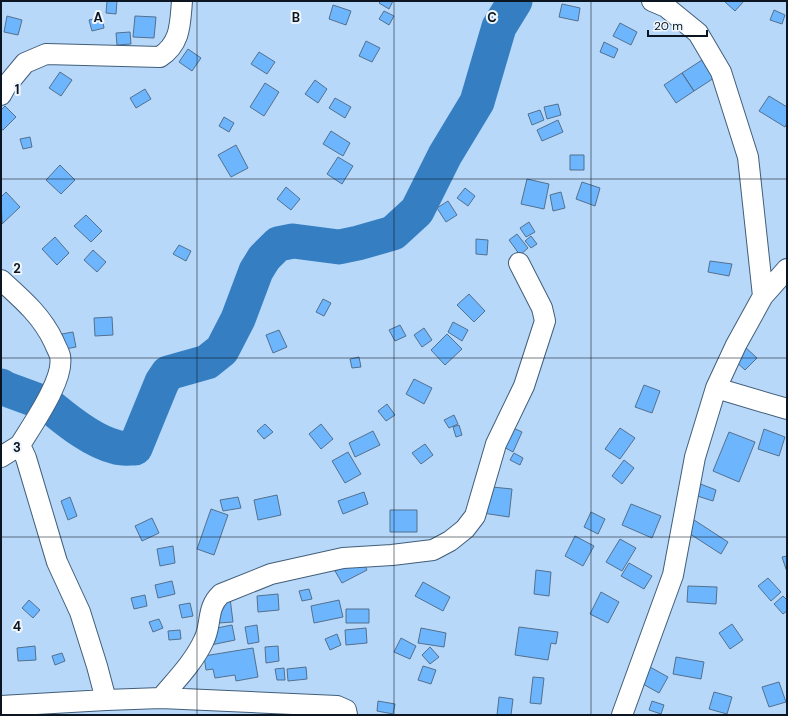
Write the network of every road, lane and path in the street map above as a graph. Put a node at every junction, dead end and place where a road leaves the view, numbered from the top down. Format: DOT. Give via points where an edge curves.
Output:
graph roads {
  1 [pos="182,1"];
  2 [pos="652,1"];
  3 [pos="1,95"];
  4 [pos="519,263"];
  5 [pos="787,269"];
  6 [pos="1,280"];
  7 [pos="763,296"];
  8 [pos="716,388"];
  9 [pos="787,409"];
  10 [pos="20,445"];
  11 [pos="1,457"];
  12 [pos="161,698"];
  13 [pos="106,700"];
  14 [pos="1,706"];
  15 [pos="346,715"];
  16 [pos="622,715"];
  1 -- 3 [label="street" via="179,34 170,51 160,57 46,54 25,63"];
  2 -- 7 [label="street" via="666,7 698,33 721,72 748,157"];
  4 -- 12 [label="street" via="542,308 545,321 524,386 496,444 475,516 465,530 450,542 433,550 343,558 271,574 221,594 212,607 205,639"];
  5 -- 7 [label="street"];
  6 -- 10 [label="street" via="34,310 49,330 60,357 58,375 50,394"];
  7 -- 8 [label="street"];
  8 -- 9 [label="street"];
  8 -- 16 [label="street" via="695,457 673,575"];
  10 -- 11 [label="street"];
  10 -- 13 [label="street" via="57,562 80,612"];
  12 -- 13 [label="street"];
  12 -- 15 [label="street" via="337,706 346,710"];
  13 -- 14 [label="street"];
}
